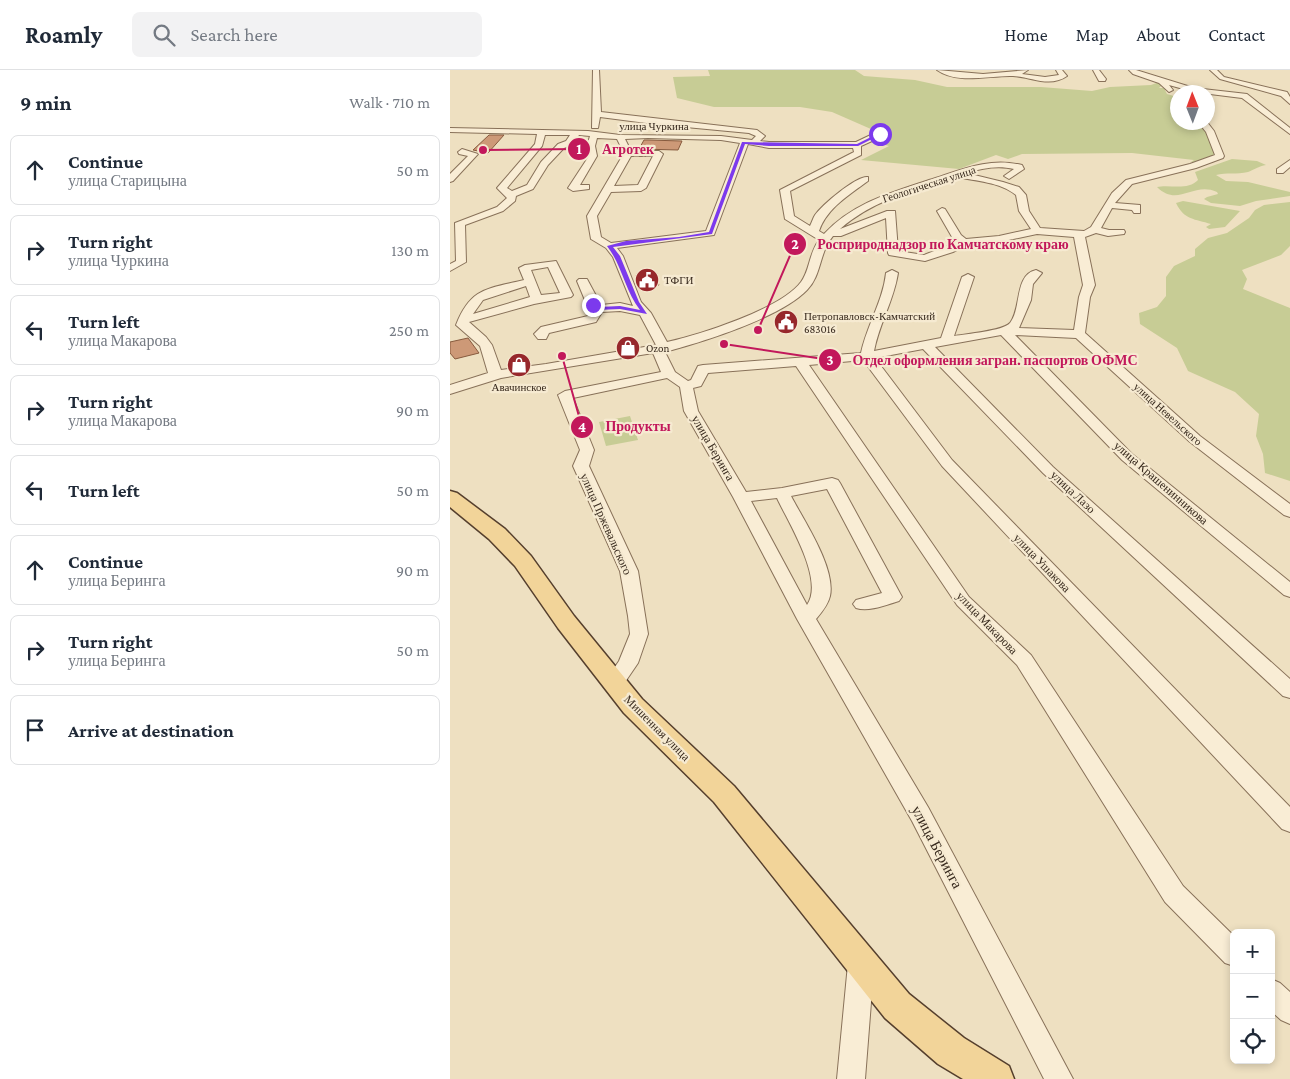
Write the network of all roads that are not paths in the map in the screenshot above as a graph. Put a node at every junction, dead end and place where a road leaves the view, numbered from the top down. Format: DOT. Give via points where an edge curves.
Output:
graph roads {
  1 [pos="596,70"];
  2 [pos="940,70"];
  3 [pos="995,70"];
  4 [pos="1025,70"];
  5 [pos="1096,70"];
  6 [pos="1132,70"];
  7 [pos="1204,70"];
  8 [pos="1061,73"];
  9 [pos="1212,73"];
  10 [pos="1014,74"];
  11 [pos="1158,76"];
  12 [pos="1102,80"];
  13 [pos="1254,84"];
  14 [pos="1170,92"];
  15 [pos="1242,95"];
  16 [pos="1282,100"];
  17 [pos="1290,102"];
  18 [pos="597,114"];
  19 [pos="1290,119"];
  20 [pos="1280,123"];
  21 [pos="450,130"];
  22 [pos="1209,130"];
  23 [pos="542,132"];
  24 [pos="1290,132"];
  25 [pos="576,133"];
  26 [pos="591,134"];
  27 [pos="880,134"];
  28 [pos="620,138"];
  29 [pos="833,139"];
  30 [pos="757,141"];
  31 [pos="744,143"];
  32 [pos="858,145"];
  33 [pos="462,152"];
  34 [pos="628,153"];
  35 [pos="1290,163"];
  36 [pos="1280,171"];
  37 [pos="956,174"];
  38 [pos="1009,176"];
  39 [pos="450,179"];
  40 [pos="866,179"];
  41 [pos="586,187"];
  42 [pos="608,189"];
  43 [pos="511,195"];
  44 [pos="1107,208"];
  45 [pos="942,211"];
  46 [pos="1136,214"];
  47 [pos="1095,229"];
  48 [pos="1037,231"];
  49 [pos="813,232"];
  50 [pos="1120,232"];
  51 [pos="1079,235"];
  52 [pos="825,239"];
  53 [pos="964,242"];
  54 [pos="610,246"];
  55 [pos="450,268"];
  56 [pos="892,273"];
  57 [pos="1036,273"];
  58 [pos="968,278"];
  59 [pos="583,280"];
  60 [pos="530,282"];
  61 [pos="528,302"];
  62 [pos="598,309"];
  63 [pos="645,313"];
  64 [pos="464,320"];
  65 [pos="1004,331"];
  66 [pos="1079,334"];
  67 [pos="542,336"];
  68 [pos="946,341"];
  69 [pos="926,345"];
  70 [pos="661,348"];
  71 [pos="867,356"];
  72 [pos="801,363"];
  73 [pos="495,376"];
  74 [pos="677,379"];
  75 [pos="450,390"];
  76 [pos="782,493"];
  77 [pos="450,497"];
  78 [pos="741,497"];
  79 [pos="1290,512"];
  80 [pos="1290,591"];
  81 [pos="862,604"];
  82 [pos="806,619"];
  83 [pos="614,683"];
  84 [pos="1290,691"];
  85 [pos="1290,822"];
  86 [pos="1230,950"];
  87 [pos="861,964"];
  88 [pos="1275,996"];
  89 [pos="1290,1011"];
  90 [pos="851,1079"];
  91 [pos="996,1079"];
  92 [pos="1059,1079"];
  1 -- 18 [label="street"];
  2 -- 10 [label="street" via="968,76"];
  3 -- 10 [label="street"];
  4 -- 10 [label="street"];
  5 -- 12 [label="street"];
  6 -- 11 [label="street"];
  7 -- 9 [label="street"];
  8 -- 10 [label="street" via="1049,79"];
  9 -- 15 [label="street"];
  9 -- 17 [label="street" via="1284,94"];
  11 -- 14 [label="street"];
  11 -- 15 [label="street" via="1194,90"];
  13 -- 16 [label="street"];
  15 -- 20 [label="street"];
  18 -- 26 [label="street"];
  18 -- 30 [label="street" via="757,132 761,136"];
  19 -- 20 [label="street"];
  20 -- 24 [label="street"];
  21 -- 23 [label="street, улица Чуркина"];
  22 -- 44 [label="street" via="1220,156 1129,182"];
  23 -- 25 [label="street, улица Чуркина"];
  23 -- 43 [label="street" via="538,144 502,188"];
  25 -- 26 [label="street, улица Чуркина"];
  25 -- 43 [label="street" via="544,164 530,186"];
  26 -- 28 [label="street, улица Чуркина"];
  26 -- 41 [label="street" via="593,156 573,188"];
  27 -- 32 [label="street"];
  28 -- 31 [label="street, улица Чуркина" via="700,137"];
  28 -- 34 [label="street"];
  29 -- 30 [label="street"];
  30 -- 31 [label="street, улица Чуркина"];
  30 -- 32 [label="street, улица Чуркина" via="769,145"];
  31 -- 54 [label="street" via="710,233"];
  32 -- 49 [label="street" via="858,153 785,190 789,217"];
  33 -- 39 [label="street" via="474,154"];
  34 -- 42 [label="street"];
  34 -- 42 [label="street" via="659,154 641,188"];
  35 -- 36 [label="street"];
  37 -- 38 [label="street, Геологическая улица" via="993,164 1019,167"];
  37 -- 48 [label="street" via="1018,191 1025,214"];
  37 -- 52 [label="street, Геологическая улица" via="873,202 844,221"];
  40 -- 49 [label="street" via="819,216"];
  42 -- 54 [label="street" via="592,216 596,239"];
  43 -- 55 [label="street" via="512,199 500,209 460,223 461,262"];
  44 -- 46 [label="street"];
  44 -- 47 [label="street"];
  45 -- 53 [label="street" via="957,237"];
  47 -- 50 [label="street"];
  47 -- 51 [label="street"];
  48 -- 51 [label="street"];
  48 -- 53 [label="street"];
  49 -- 52 [label="street"];
  51 -- 66 [label="street" via="1089,285 1083,294"];
  52 -- 53 [label="street" via="891,213 893,253 925,258"];
  52 -- 70 [label="street, Геологическая улица" via="815,251 813,273 807,285 796,294 767,312"];
  54 -- 63 [label="street, улица Беринга" via="618,256 636,303"];
  56 -- 71 [label="street" via="890,289 871,334"];
  57 -- 65 [label="street" via="1027,283 1025,300 1015,325"];
  58 -- 68 [label="street"];
  59 -- 62 [label="street" via="593,305"];
  60 -- 61 [label="street" via="537,299"];
  60 -- 61 [label="street" via="524,268 552,263 567,295"];
  60 -- 64 [label="street" via="492,291 476,299"];
  61 -- 64 [label="street"];
  62 -- 63 [label="street" via="620,308"];
  62 -- 67 [label="street" via="592,319 545,330 540,334"];
  63 -- 70 [label="street, улица Беринга"];
  64 -- 73 [label="street" via="462,325 487,343"];
  65 -- 66 [label="street"];
  65 -- 68 [label="street"];
  65 -- 80 [label="street, улица Крашенинникова" via="1127,457"];
  66 -- 79 [label="street, улица Невельского" via="1194,439"];
  68 -- 69 [label="street"];
  69 -- 71 [label="street"];
  69 -- 84 [label="street, улица Лазо" via="1048,470"];
  70 -- 73 [label="street, Геологическая улица"];
  70 -- 74 [label="street, улица Беринга"];
  71 -- 72 [label="street"];
  71 -- 85 [label="street, улица Ушакова" via="966,484"];
  72 -- 74 [label="street" via="703,370 696,383"];
  72 -- 86 [label="street, улица Макарова" via="963,601 1024,660 1174,894"];
  73 -- 75 [label="street, Геологическая улица"];
  74 -- 78 [label="street, улица Беринга"];
  74 -- 83 [label="street, улица Пржевальского" via="565,395 587,450 580,466 629,571 637,616 639,634 628,663"];
  76 -- 78 [label="street"];
  76 -- 81 [label="street" via="832,483 893,597"];
  76 -- 82 [label="street" via="822,583 821,599"];
  77 -- 83 [label="main road, Мишенная улица" via="497,534 524,561"];
  78 -- 82 [label="street, улица Беринга"];
  82 -- 92 [label="street, улица Беринга" via="920,814"];
  83 -- 87 [label="main road, Мишенная улица" via="633,706 724,794"];
  87 -- 90 [label="street"];
  87 -- 91 [label="main road, Мишенная улица" via="897,1006 922,1028"];
  88 -- 89 [label="street"];
}
